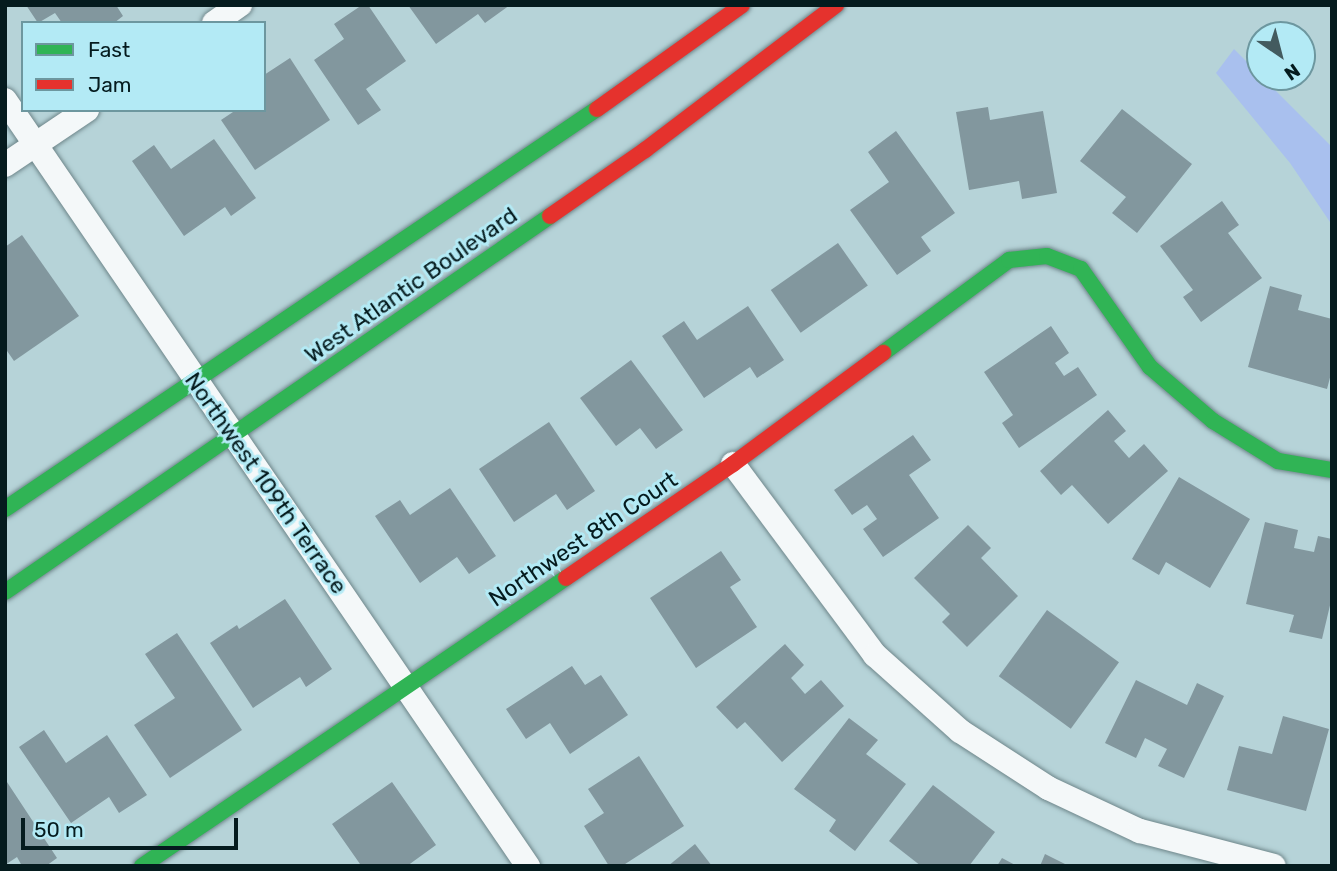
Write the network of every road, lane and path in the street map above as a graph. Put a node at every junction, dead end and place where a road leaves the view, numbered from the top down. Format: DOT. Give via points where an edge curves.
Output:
graph roads {
  1 [pos="240,5"];
  2 [pos="742,5"];
  3 [pos="836,5"];
  4 [pos="217,21"];
  5 [pos="5,100"];
  6 [pos="83,112"];
  7 [pos="36,145"];
  8 [pos="5,165"];
  9 [pos="195,382"];
  10 [pos="233,436"];
  11 [pos="733,464"];
  12 [pos="1332,470"];
  13 [pos="5,509"];
  14 [pos="5,592"];
  15 [pos="407,687"];
  16 [pos="142,866"];
  17 [pos="528,866"];
  18 [pos="1274,866"];
  1 -- 4 [label="street"];
  2 -- 9 [label="main road, West Atlantic Boulevard" via="537,152"];
  3 -- 10 [label="main road, West Atlantic Boulevard" via="645,150"];
  5 -- 7 [label="street, Northwest 109th Terrace"];
  6 -- 7 [label="street"];
  7 -- 8 [label="street"];
  7 -- 9 [label="street, Northwest 109th Terrace"];
  9 -- 10 [label="street, Northwest 109th Terrace"];
  9 -- 13 [label="main road, West Atlantic Boulevard"];
  10 -- 14 [label="main road, West Atlantic Boulevard"];
  10 -- 15 [label="street, Northwest 109th Terrace"];
  11 -- 12 [label="main road, Northwest 8th Court" via="1009,260 1047,256 1081,269 1150,367 1213,421 1278,461"];
  11 -- 15 [label="main road, Northwest 8th Court"];
  11 -- 18 [label="street" via="875,655 960,731 1048,788 1140,831"];
  15 -- 16 [label="main road, Northwest 8th Court"];
  15 -- 17 [label="street, Northwest 109th Terrace"];
}
